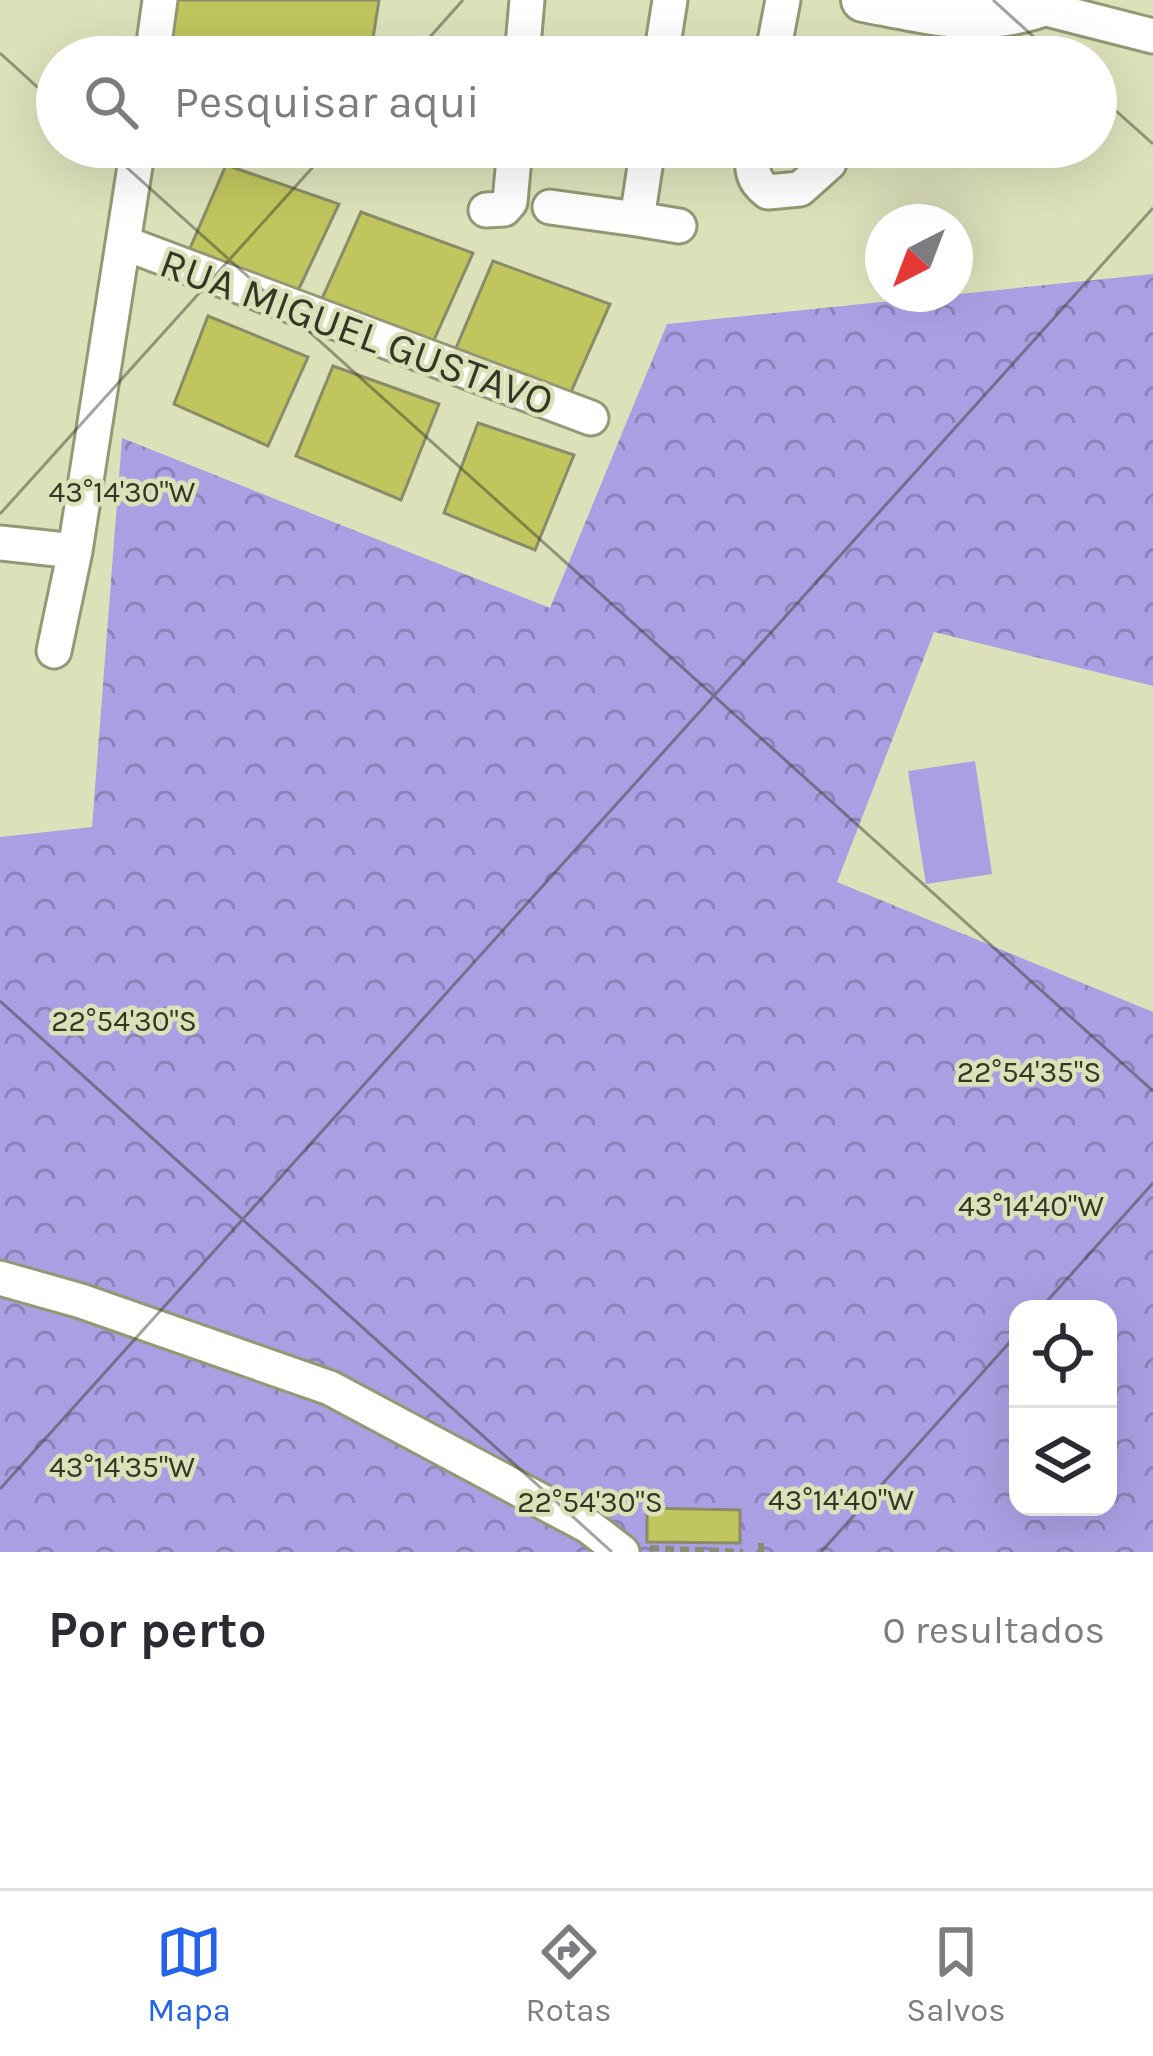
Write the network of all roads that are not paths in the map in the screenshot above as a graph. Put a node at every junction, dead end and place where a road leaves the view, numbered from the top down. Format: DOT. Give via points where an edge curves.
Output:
graph roads {
  1 [pos="160,0"];
  2 [pos="527,0"];
  3 [pos="670,0"];
  4 [pos="784,0"];
  5 [pos="863,0"];
  6 [pos="1044,2"];
  7 [pos="155,36"];
  8 [pos="524,36"];
  9 [pos="664,36"];
  10 [pos="776,36"];
  11 [pos="1153,36"];
  12 [pos="135,168"];
  13 [pos="512,168"];
  14 [pos="645,168"];
  15 [pos="752,168"];
  16 [pos="824,168"];
  17 [pos="550,207"];
  18 [pos="486,210"];
  19 [pos="637,219"];
  20 [pos="680,226"];
  21 [pos="124,243"];
  22 [pos="591,418"];
  23 [pos="0,543"];
  24 [pos="75,551"];
  25 [pos="54,651"];
  26 [pos="0,1278"];
  27 [pos="634,1550"];
  1 -- 7 [label="street"];
  2 -- 8 [label="street"];
  3 -- 9 [label="street"];
  4 -- 10 [label="street"];
  5 -- 6 [label="street" via="990,18"];
  6 -- 11 [label="street"];
  12 -- 21 [label="street"];
  13 -- 18 [label="street" via="510,202"];
  14 -- 19 [label="street"];
  15 -- 16 [label="street" via="768,192 800,189"];
  17 -- 19 [label="street"];
  19 -- 20 [label="street"];
  21 -- 22 [label="street, RUA MIGUEL GUSTAVO"];
  21 -- 24 [label="street"];
  23 -- 24 [label="street"];
  24 -- 25 [label="street"];
  26 -- 27 [label="street" via="330,1388"];
}
